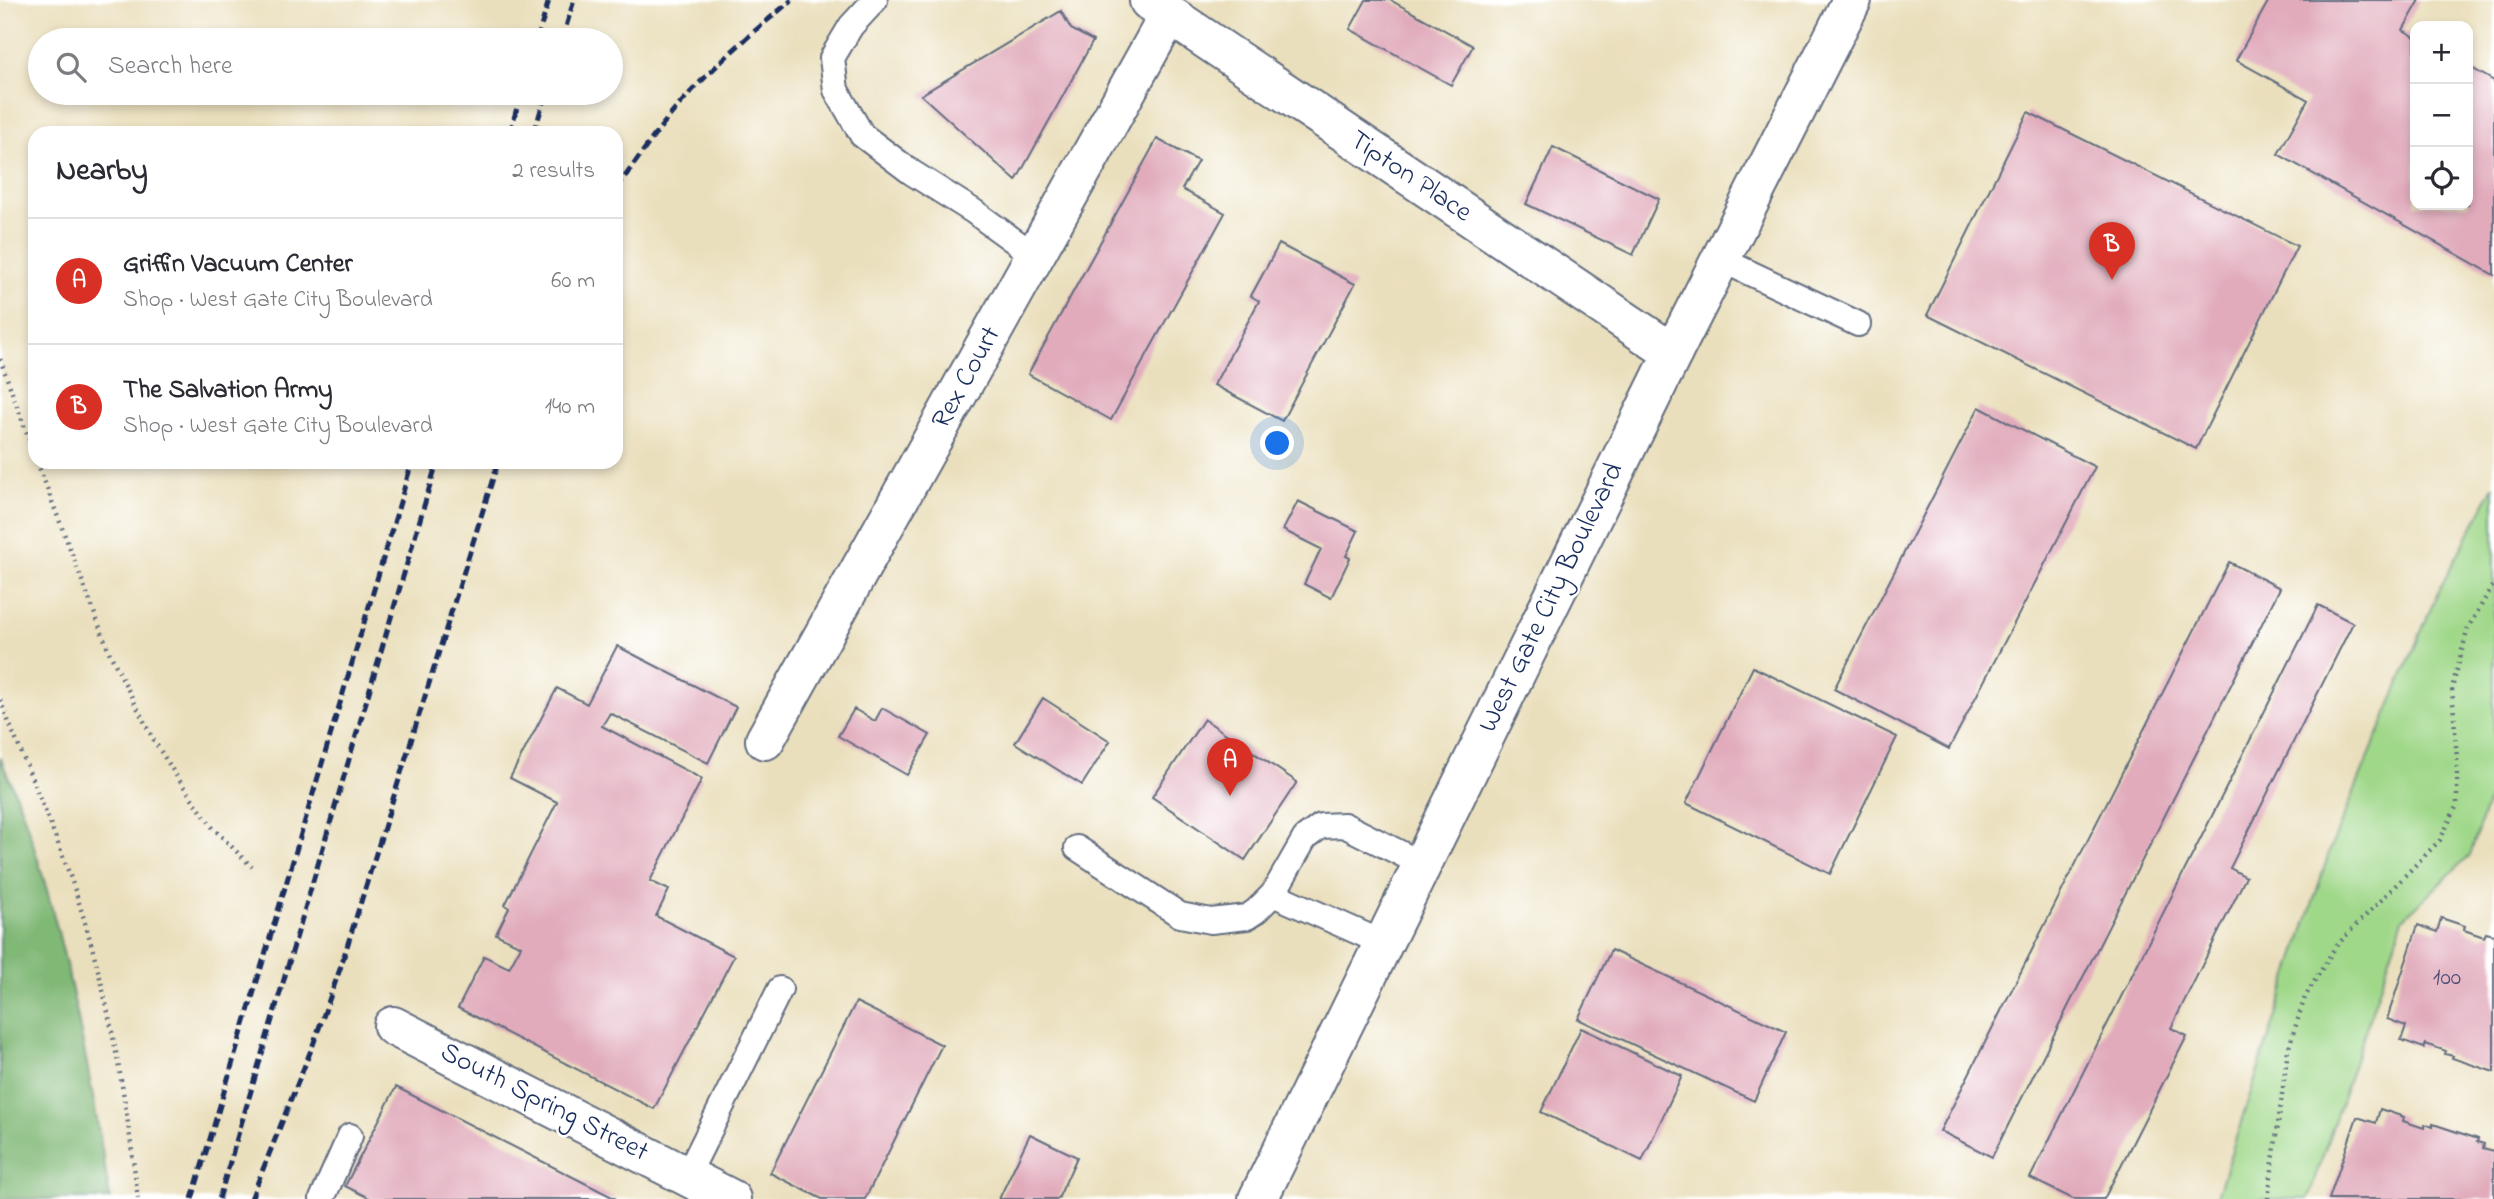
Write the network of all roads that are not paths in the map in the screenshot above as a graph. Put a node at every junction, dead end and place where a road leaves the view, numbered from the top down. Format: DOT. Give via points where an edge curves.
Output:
graph roads {
  1 [pos="874,0"];
  2 [pos="1852,0"];
  3 [pos="1158,8"];
  4 [pos="1035,256"];
  5 [pos="1720,259"];
  6 [pos="1858,324"];
  7 [pos="1673,352"];
  8 [pos="765,740"];
  9 [pos="1077,848"];
  10 [pos="1422,864"];
  11 [pos="1273,894"];
  12 [pos="1383,943"];
  13 [pos="780,989"];
  14 [pos="393,1026"];
  15 [pos="350,1136"];
  16 [pos="687,1176"];
  17 [pos="322,1199"];
  18 [pos="731,1199"];
  19 [pos="1258,1199"];
  1 -- 4 [label="lane" via="850,26 832,58 836,90 862,135"];
  2 -- 5 [label="street, West Gate City Boulevard"];
  3 -- 4 [label="street, Rex Court"];
  3 -- 7 [label="street, Tipton Place"];
  4 -- 8 [label="street, Rex Court"];
  5 -- 6 [label="lane"];
  5 -- 7 [label="street, West Gate City Boulevard"];
  7 -- 10 [label="street, West Gate City Boulevard"];
  9 -- 11 [label="lane" via="1180,915 1211,921 1247,917"];
  10 -- 11 [label="lane" via="1344,825 1321,826 1305,838"];
  10 -- 12 [label="street, West Gate City Boulevard"];
  11 -- 12 [label="lane"];
  12 -- 19 [label="street, West Gate City Boulevard"];
  13 -- 16 [label="lane"];
  14 -- 16 [label="street, South Spring Street"];
  15 -- 17 [label="lane"];
  16 -- 18 [label="street, South Spring Street"];
}
